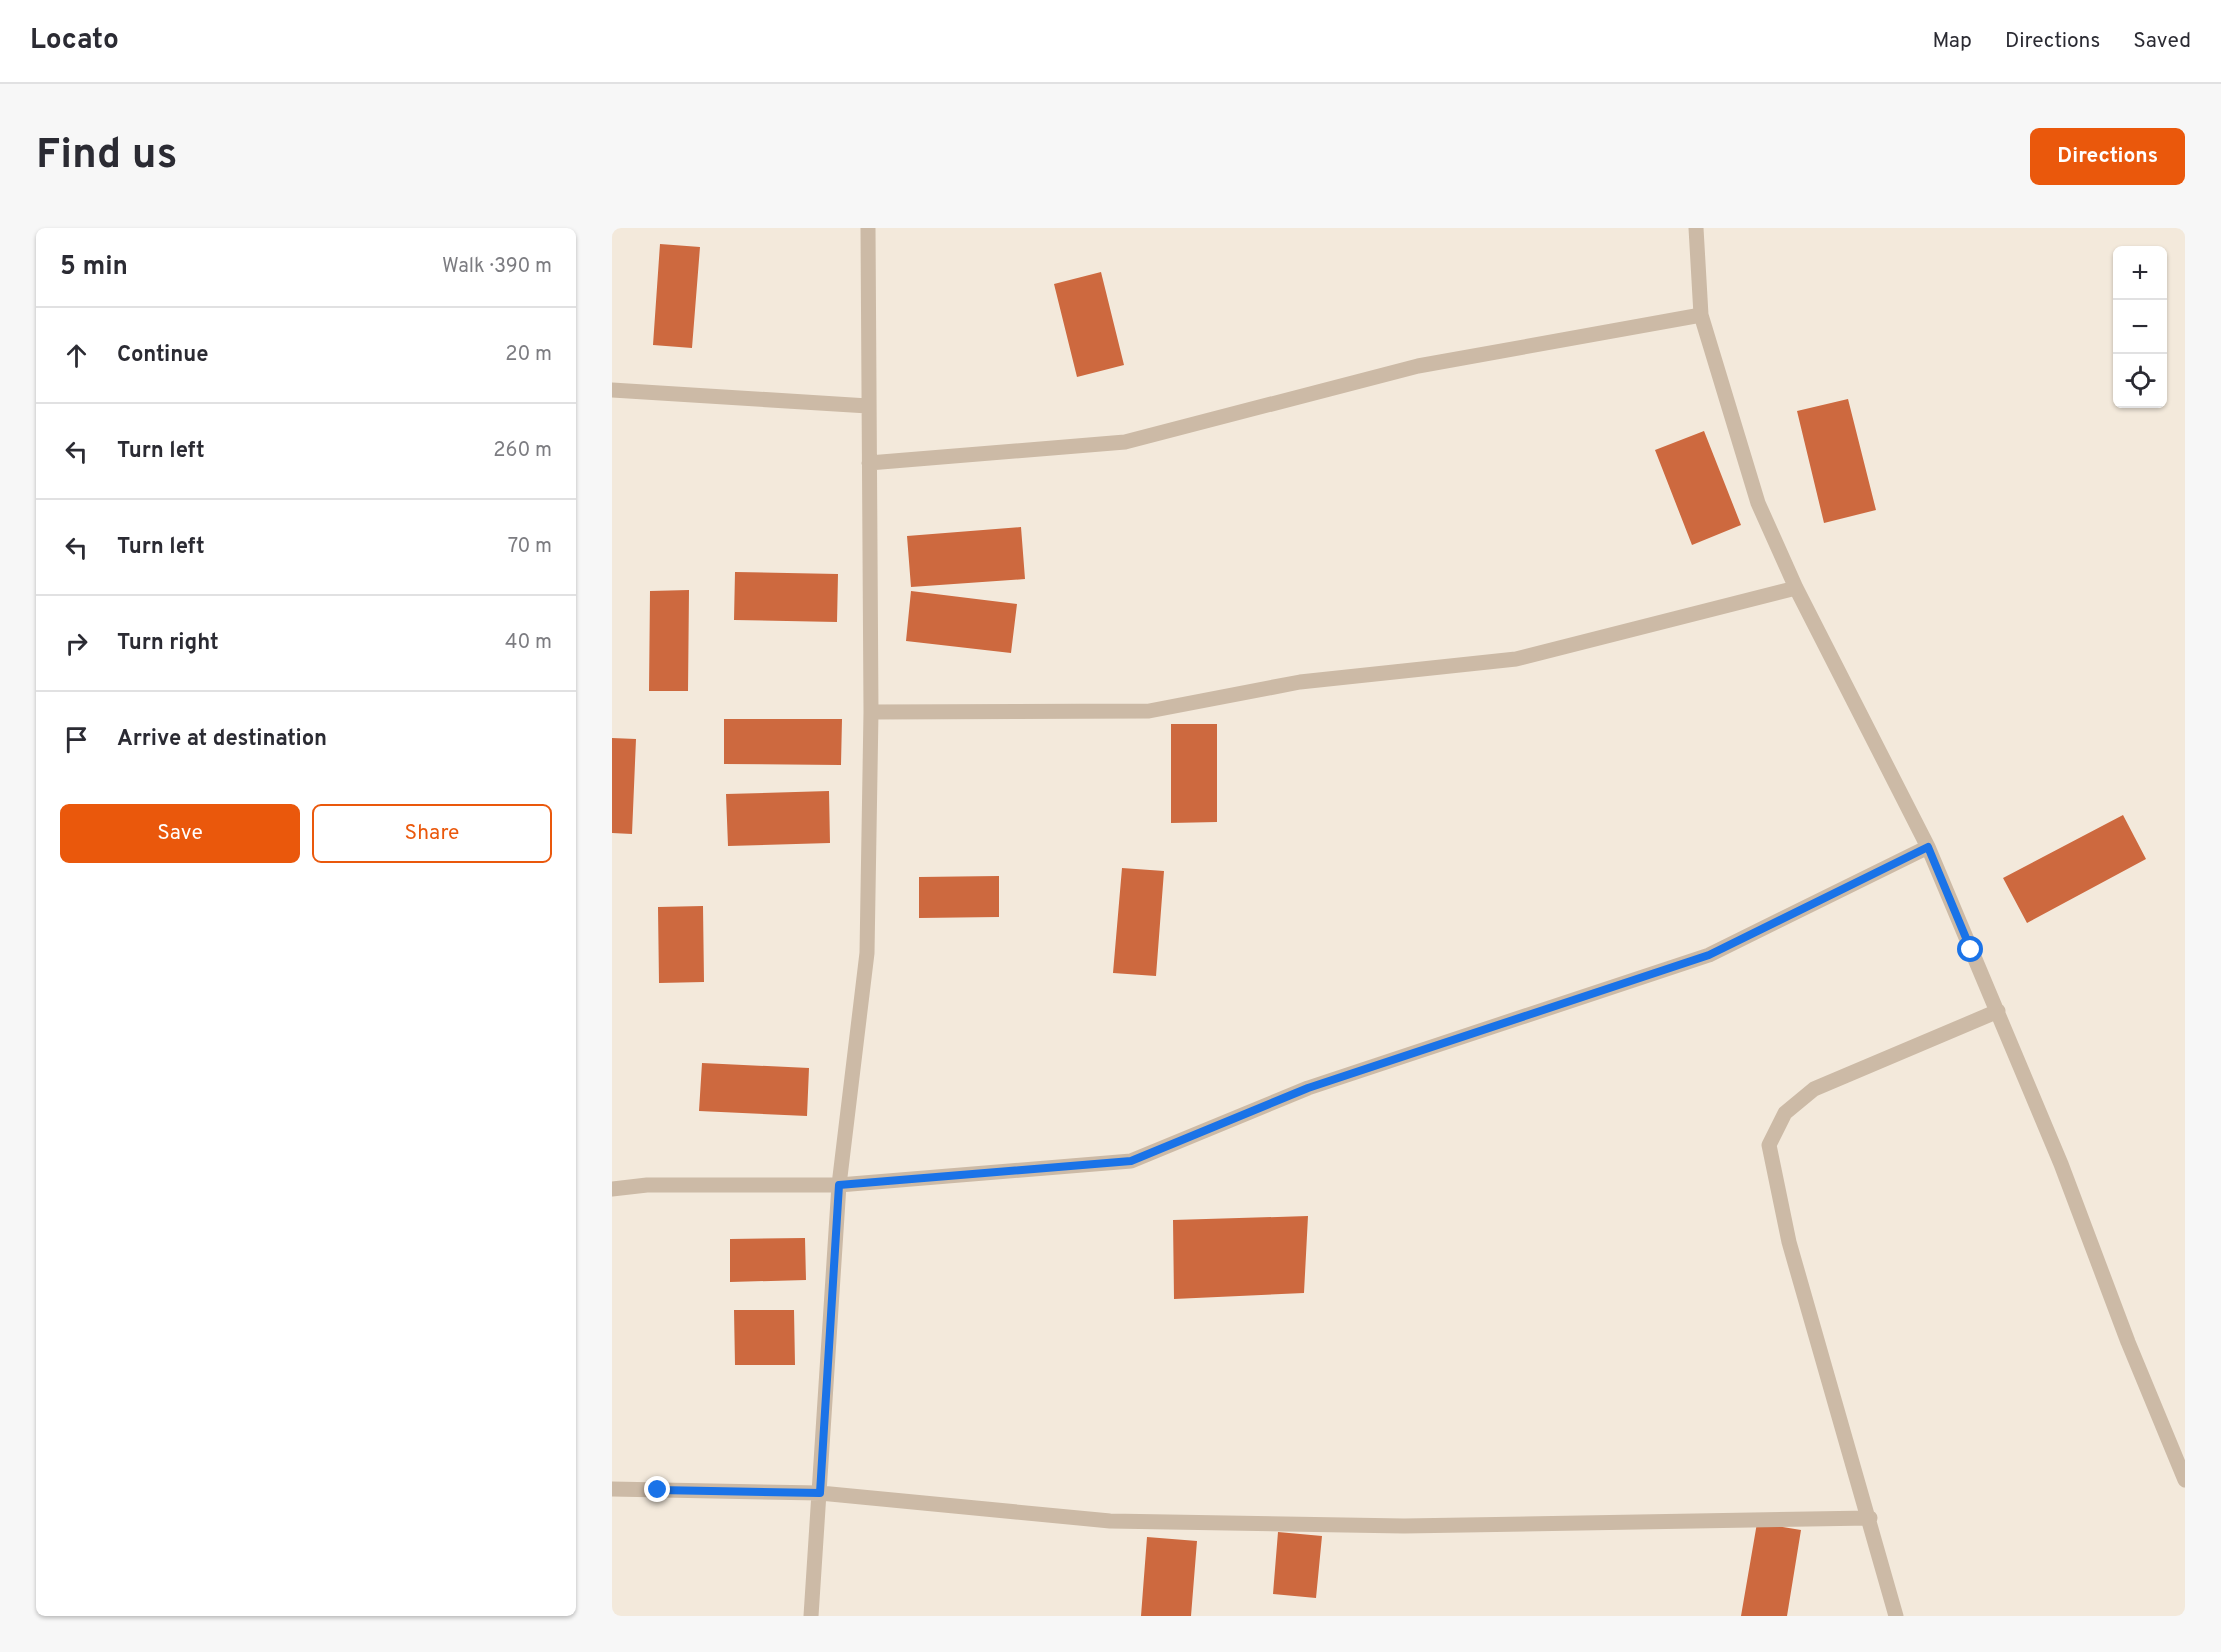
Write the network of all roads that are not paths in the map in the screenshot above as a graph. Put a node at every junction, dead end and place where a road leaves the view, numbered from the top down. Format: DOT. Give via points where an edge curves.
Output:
graph roads {
  1 [pos="868,228"];
  2 [pos="1696,228"];
  3 [pos="1701,315"];
  4 [pos="612,390"];
  5 [pos="868,406"];
  6 [pos="869,463"];
  7 [pos="1796,588"];
  8 [pos="871,712"];
  9 [pos="1928,847"];
  10 [pos="1998,1011"];
  11 [pos="839,1185"];
  12 [pos="612,1189"];
  13 [pos="2185,1480"];
  14 [pos="612,1489"];
  15 [pos="820,1493"];
  16 [pos="1870,1518"];
  17 [pos="811,1616"];
  18 [pos="1896,1616"];
  1 -- 5 [label="street"];
  2 -- 3 [label="street"];
  3 -- 6 [label="street" via="1418,366 1125,442"];
  3 -- 7 [label="street" via="1758,502"];
  4 -- 5 [label="street"];
  5 -- 6 [label="street"];
  6 -- 8 [label="street"];
  7 -- 8 [label="street" via="1516,659 1300,682 1149,711"];
  7 -- 9 [label="street"];
  8 -- 11 [label="street" via="867,953"];
  9 -- 10 [label="street"];
  9 -- 11 [label="street" via="1709,955 1308,1088 1131,1161"];
  10 -- 13 [label="street"];
  10 -- 16 [label="street" via="1814,1089 1785,1113 1769,1145 1789,1242"];
  11 -- 12 [label="street" via="647,1185"];
  11 -- 15 [label="street"];
  14 -- 15 [label="street"];
  15 -- 16 [label="street" via="1110,1521 1404,1526"];
  15 -- 17 [label="street"];
  16 -- 18 [label="street"];
}
